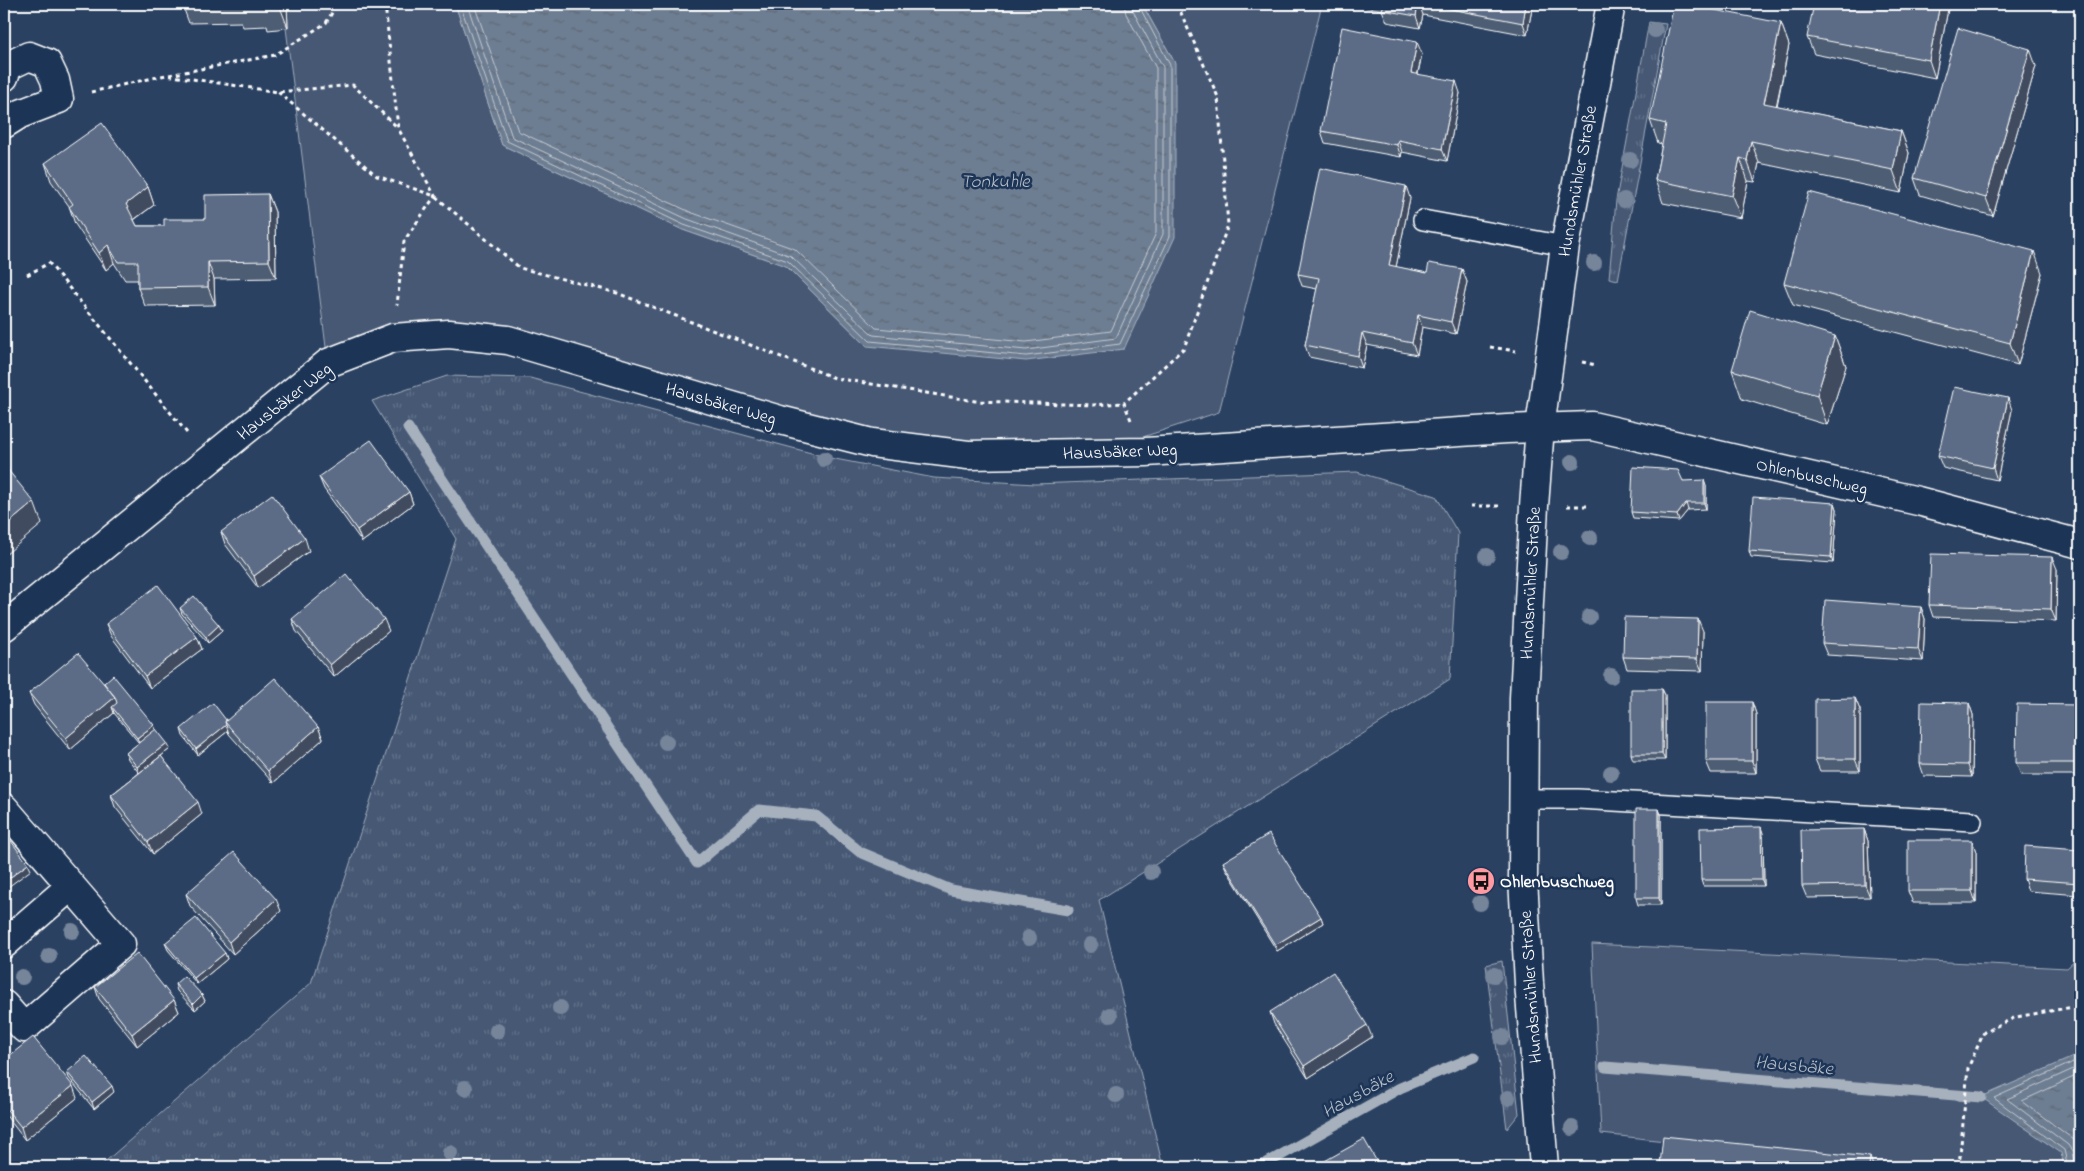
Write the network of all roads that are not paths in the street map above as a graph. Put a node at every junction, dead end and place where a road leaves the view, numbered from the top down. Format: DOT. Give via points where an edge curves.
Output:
graph roads {
  1 [pos="1611,4"];
  2 [pos="4,77"];
  3 [pos="4,88"];
  4 [pos="12,119"];
  5 [pos="1423,220"];
  6 [pos="1565,246"];
  7 [pos="1540,427"];
  8 [pos="2080,544"];
  9 [pos="4,627"];
  10 [pos="1524,799"];
  11 [pos="4,808"];
  12 [pos="1972,821"];
  13 [pos="71,886"];
  14 [pos="4,944"];
  15 [pos="4,1005"];
  16 [pos="1544,1167"];
  1 -- 6 [label="street, Hundsmühler Straße"];
  2 -- 4 [label="street" via="8,66 29,56 47,63 59,99"];
  3 -- 4 [label="street"];
  5 -- 6 [label="lane"];
  6 -- 7 [label="street, Hundsmühler Straße"];
  7 -- 8 [label="street, Ohlenbuschweg" via="1602,427 1918,501"];
  7 -- 9 [label="street, Hausbäker Weg" via="1146,452 968,455 872,443 780,420 508,340 449,334 393,338 328,363"];
  7 -- 10 [label="street, Hundsmühler Straße" via="1524,698"];
  10 -- 12 [label="lane" via="1578,799"];
  10 -- 16 [label="street, Hundsmühler Straße" via="1523,879"];
  11 -- 13 [label="street"];
  13 -- 14 [label="street"];
  13 -- 15 [label="street" via="121,944 24,1028"];
}
